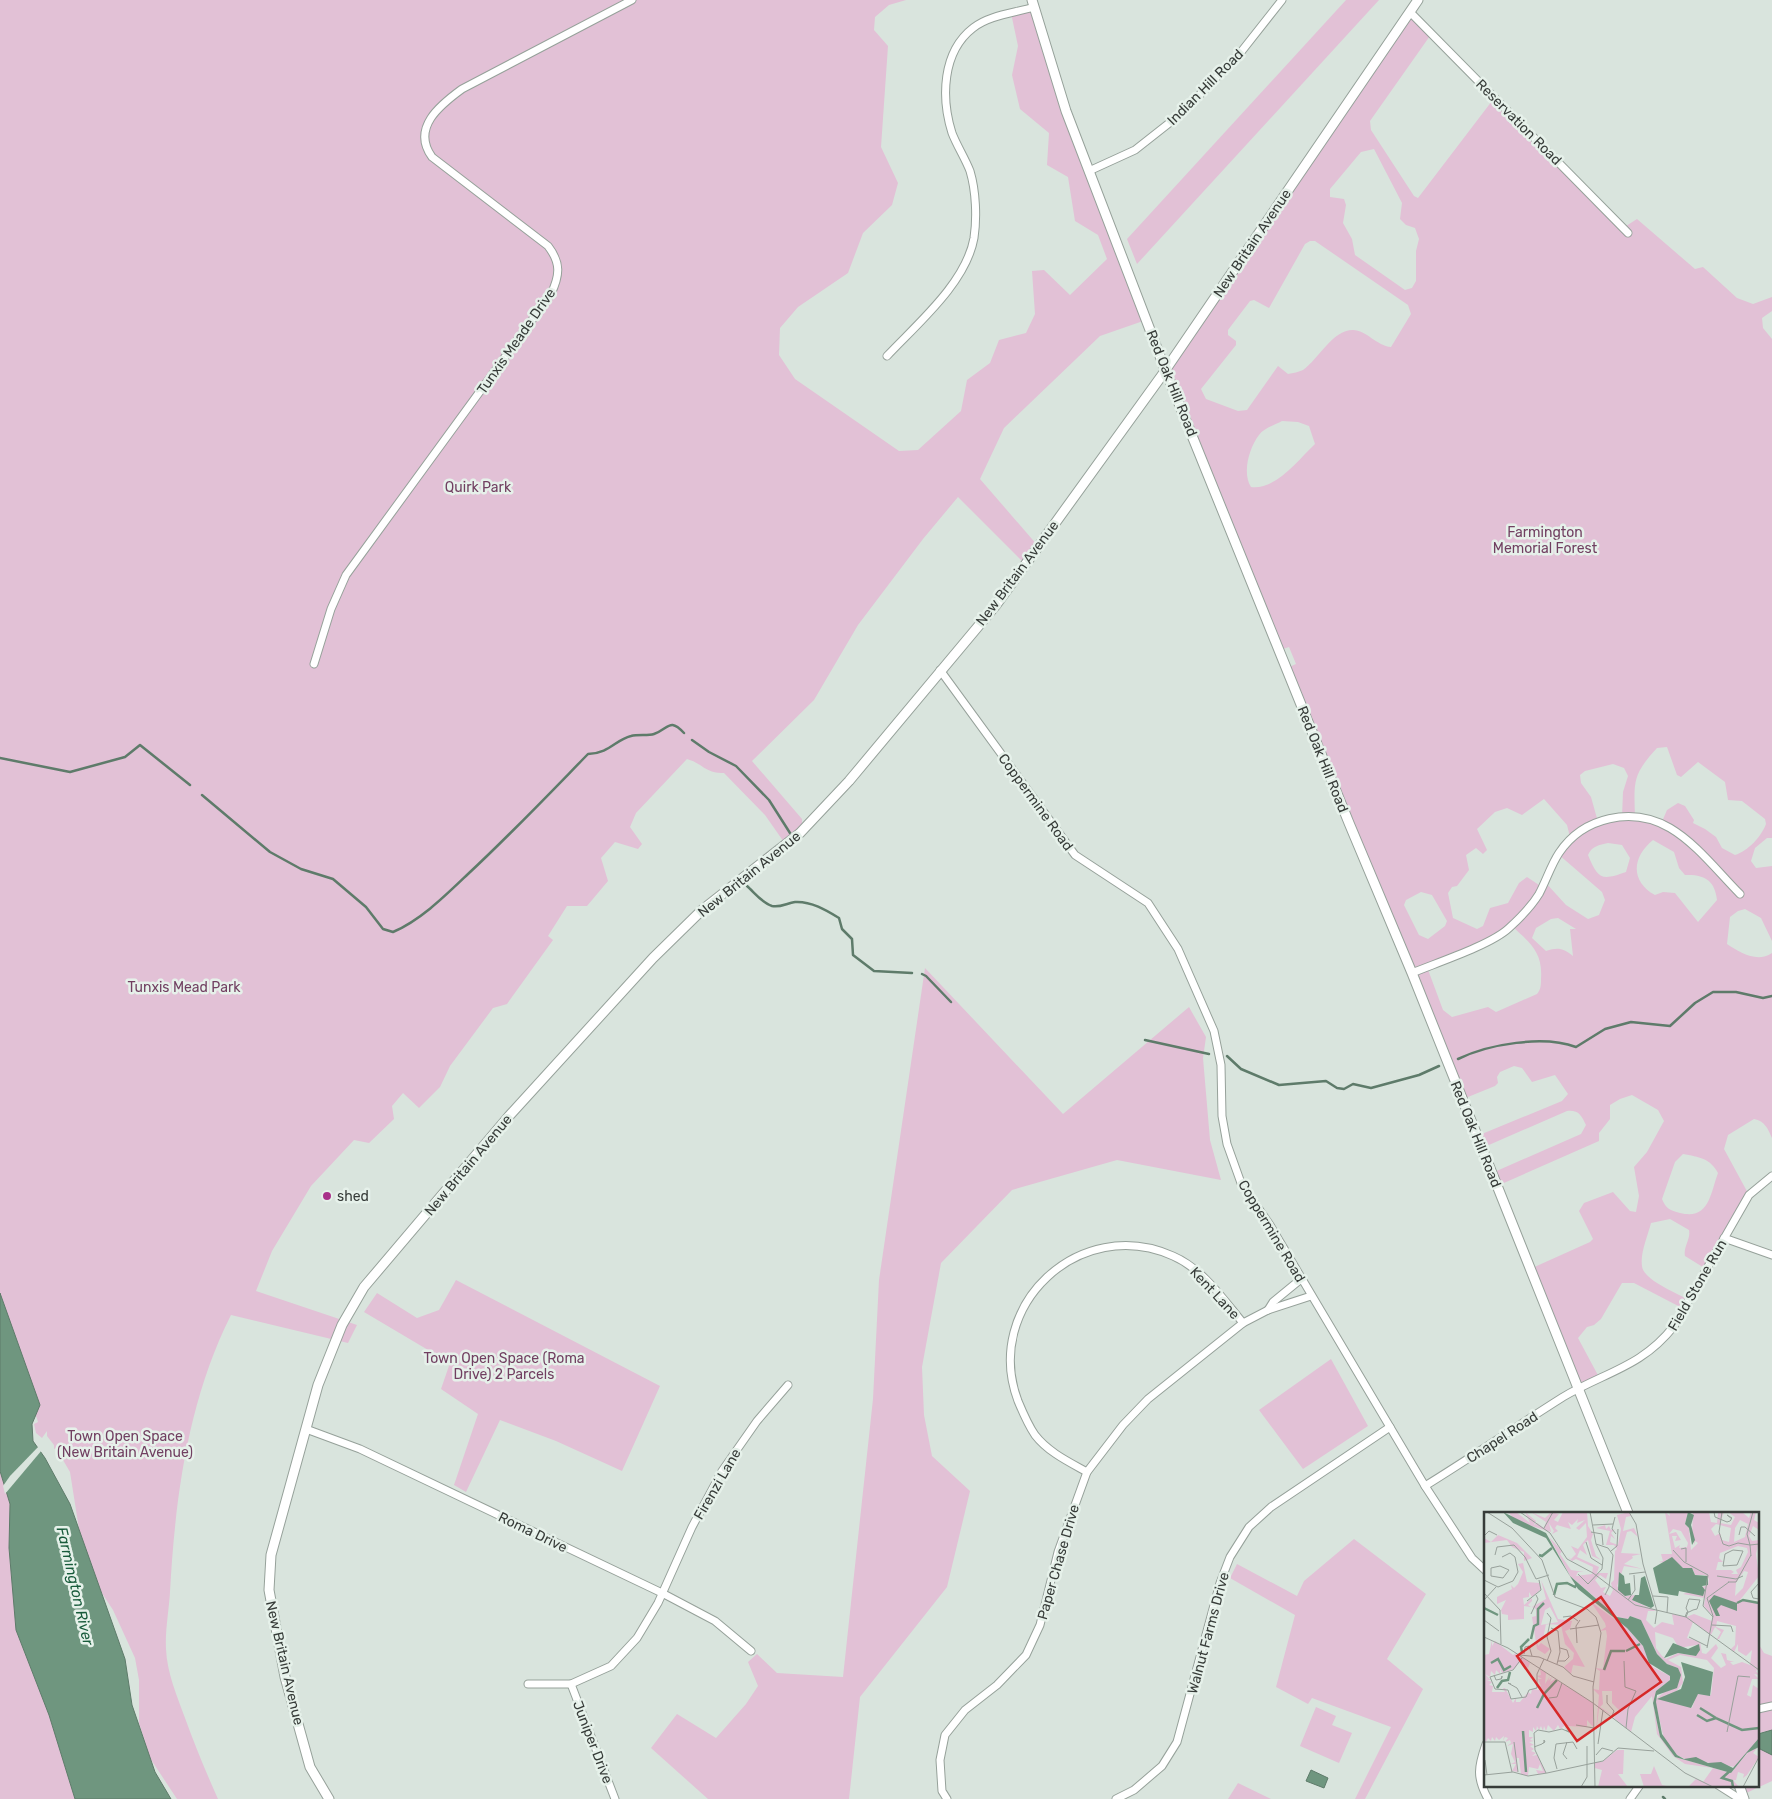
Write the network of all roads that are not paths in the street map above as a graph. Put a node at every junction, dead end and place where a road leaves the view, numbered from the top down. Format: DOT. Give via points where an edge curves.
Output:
graph roads {
  1 [pos="632,0"];
  2 [pos="1282,0"];
  3 [pos="1418,0"];
  4 [pos="1033,4"];
  5 [pos="1410,12"];
  6 [pos="1088,171"];
  7 [pos="1628,233"];
  8 [pos="887,356"];
  9 [pos="1166,369"];
  10 [pos="314,664"];
  11 [pos="940,670"];
  12 [pos="1740,894"];
  13 [pos="1412,973"];
  14 [pos="1772,1176"];
  15 [pos="1724,1238"];
  16 [pos="1772,1255"];
  17 [pos="1301,1279"];
  18 [pos="1311,1296"];
  19 [pos="1268,1310"];
  20 [pos="1244,1324"];
  21 [pos="788,1385"];
  22 [pos="1579,1389"];
  23 [pos="1390,1427"];
  24 [pos="306,1429"];
  25 [pos="1088,1472"];
  26 [pos="1425,1486"];
  27 [pos="1628,1512"];
  28 [pos="1484,1569"];
  29 [pos="662,1593"];
  30 [pos="751,1651"];
  31 [pos="528,1684"];
  32 [pos="571,1684"];
  33 [pos="1484,1750"];
  34 [pos="1639,1786"];
  35 [pos="1720,1786"];
  36 [pos="1739,1786"];
  37 [pos="329,1799"];
  38 [pos="615,1799"];
  39 [pos="947,1799"];
  40 [pos="1116,1799"];
  41 [pos="1488,1799"];
  42 [pos="1630,1799"];
  43 [pos="1740,1799"];
  44 [pos="1744,1799"];
  1 -- 10 [label="street, Tunxis Meade Drive" via="462,89 442,104 430,119 424,136 432,157 548,246 556,257 557,281 546,301 346,575 331,608"];
  2 -- 6 [label="street, Indian Hill Road" via="1241,52 1182,113 1135,150"];
  3 -- 5 [label="street, New Britain Avenue"];
  4 -- 6 [label="street, Red Oak Hill Road"];
  4 -- 8 [label="street" via="973,28 959,44 949,64 946,110 970,171 976,209 974,239 963,267 939,301"];
  5 -- 7 [label="street, Reservation Road"];
  5 -- 9 [label="street, New Britain Avenue"];
  6 -- 9 [label="street, Red Oak Hill Road"];
  9 -- 11 [label="street, New Britain Avenue" via="996,604"];
  9 -- 13 [label="street, Red Oak Hill Road"];
  11 -- 17 [label="street, Coppermine Road" via="1075,855 1148,903 1178,949 1214,1030 1221,1064 1222,1116 1227,1144 1241,1183"];
  11 -- 24 [label="street, New Britain Avenue" via="849,781 800,834 702,910 653,958 509,1116 365,1286 333,1346"];
  12 -- 13 [label="street" via="1670,828 1628,816 1609,818 1587,826 1570,838 1558,854 1539,894 1507,930"];
  13 -- 22 [label="street, Red Oak Hill Road"];
  14 -- 15 [label="street, Field Stone Run" via="1750,1194"];
  15 -- 16 [label="street"];
  15 -- 22 [label="street, Field Stone Run" via="1661,1343 1634,1362"];
  17 -- 18 [label="street, Coppermine Road"];
  17 -- 19 [label="street, Paper Chase Drive"];
  18 -- 19 [label="street, Paper Chase Drive"];
  18 -- 23 [label="street, Coppermine Road"];
  19 -- 20 [label="street, Paper Chase Drive"];
  20 -- 25 [label="street, Paper Chase Drive" via="1148,1399 1123,1425"];
  20 -- 25 [label="street, Kent Lane" via="1198,1271 1174,1256 1148,1248 1122,1246 1095,1250 1073,1258 1050,1273 1032,1294 1015,1325 1009,1355 1013,1388 1035,1435 1056,1455"];
  21 -- 29 [label="street, Firenzi Lane" via="756,1420 722,1470"];
  22 -- 26 [label="street, Chapel Road"];
  22 -- 27 [label="street, Red Oak Hill Road"];
  23 -- 26 [label="street, Coppermine Road"];
  23 -- 40 [label="street, Walnut Farms Drive" via="1271,1507 1249,1527 1230,1558 1220,1583 1177,1742 1162,1766 1134,1790"];
  24 -- 29 [label="street, Roma Drive" via="360,1449"];
  24 -- 37 [label="street, New Britain Avenue" via="271,1555 269,1590 285,1677 310,1767"];
  25 -- 39 [label="street, Paper Chase Drive" via="1058,1552 1040,1625 1026,1655 997,1685 965,1710 945,1735 940,1760 942,1791"];
  26 -- 28 [label="street, Coppermine Road" via="1472,1558"];
  29 -- 30 [label="street, Roma Drive" via="715,1621"];
  29 -- 32 [label="street, Firenzi Lane" via="637,1638 611,1666"];
  31 -- 32 [label="street"];
  32 -- 38 [label="street, Juniper Drive"];
  33 -- 41 [label="street" via="1478,1766 1481,1786"];
  34 -- 42 [label="street"];
  35 -- 43 [label="street"];
  36 -- 44 [label="street"];
}
